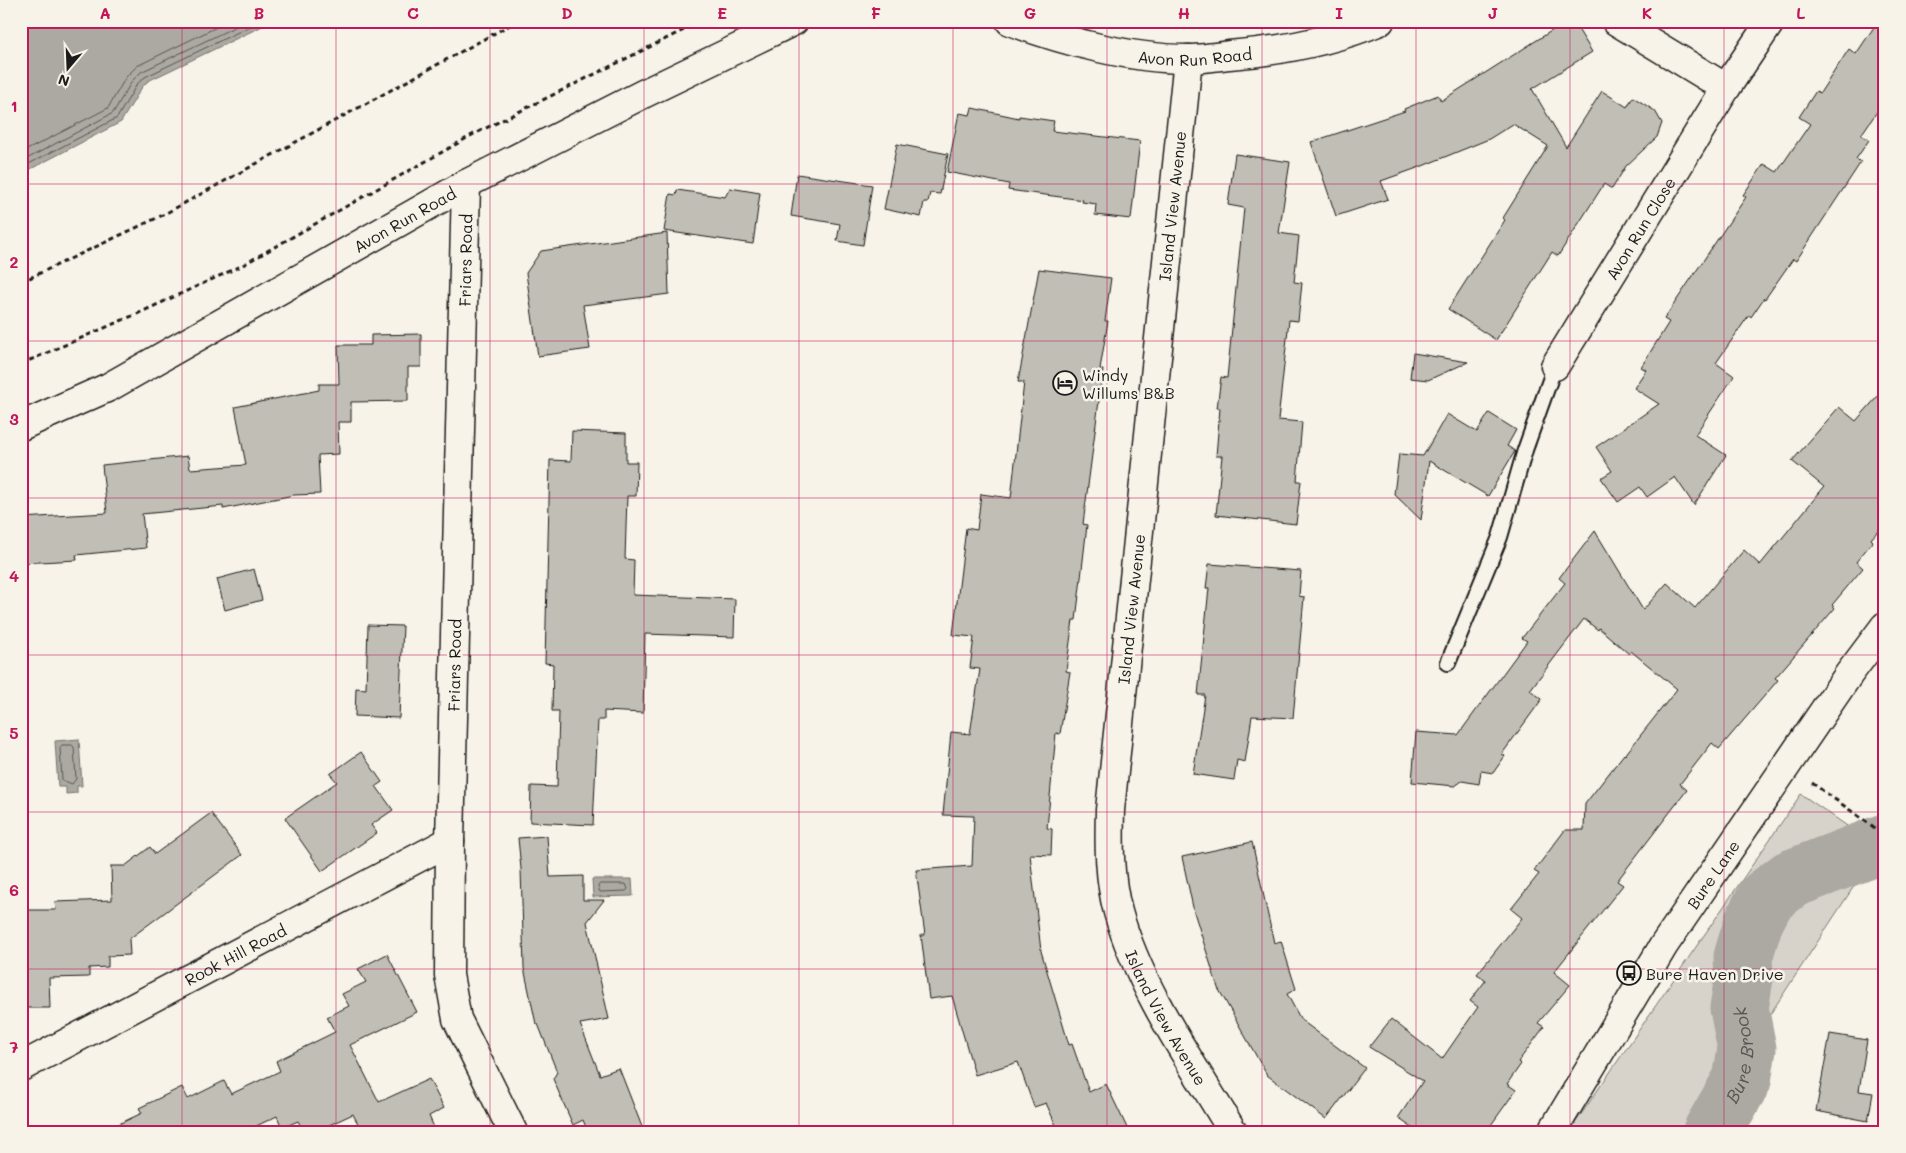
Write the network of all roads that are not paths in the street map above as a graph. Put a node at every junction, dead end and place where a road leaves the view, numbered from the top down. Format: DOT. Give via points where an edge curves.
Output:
graph roads {
  1 [pos="794,21"];
  2 [pos="1010,21"];
  3 [pos="1380,21"];
  4 [pos="1616,21"];
  5 [pos="1771,21"];
  6 [pos="1188,59"];
  7 [pos="1726,88"];
  8 [pos="466,184"];
  9 [pos="1555,366"];
  10 [pos="21,426"];
  11 [pos="1885,626"];
  12 [pos="1448,663"];
  13 [pos="450,841"];
  14 [pos="21,1067"];
  15 [pos="513,1132"];
  16 [pos="1233,1132"];
  17 [pos="1552,1132"];
  1 -- 8 [label="street, Avon Run Road"];
  2 -- 6 [label="street, Avon Run Road" via="1076,43 1132,54"];
  3 -- 6 [label="street, Avon Run Road" via="1350,34 1270,52"];
  4 -- 7 [label="street"];
  5 -- 7 [label="street, Avon Run Close"];
  6 -- 16 [label="street, Island View Avenue" via="1110,810 1109,860 1118,912 1138,968"];
  7 -- 9 [label="street, Avon Run Close"];
  8 -- 10 [label="street, Avon Run Road" via="109,387"];
  8 -- 13 [label="street, Friars Road"];
  9 -- 12 [label="lane" via="1525,450 1500,537"];
  11 -- 17 [label="street, Bure Lane" via="1664,945"];
  13 -- 14 [label="street, Rook Hill Road"];
  13 -- 15 [label="street, Friars Road" via="449,976 457,1019"];
}
